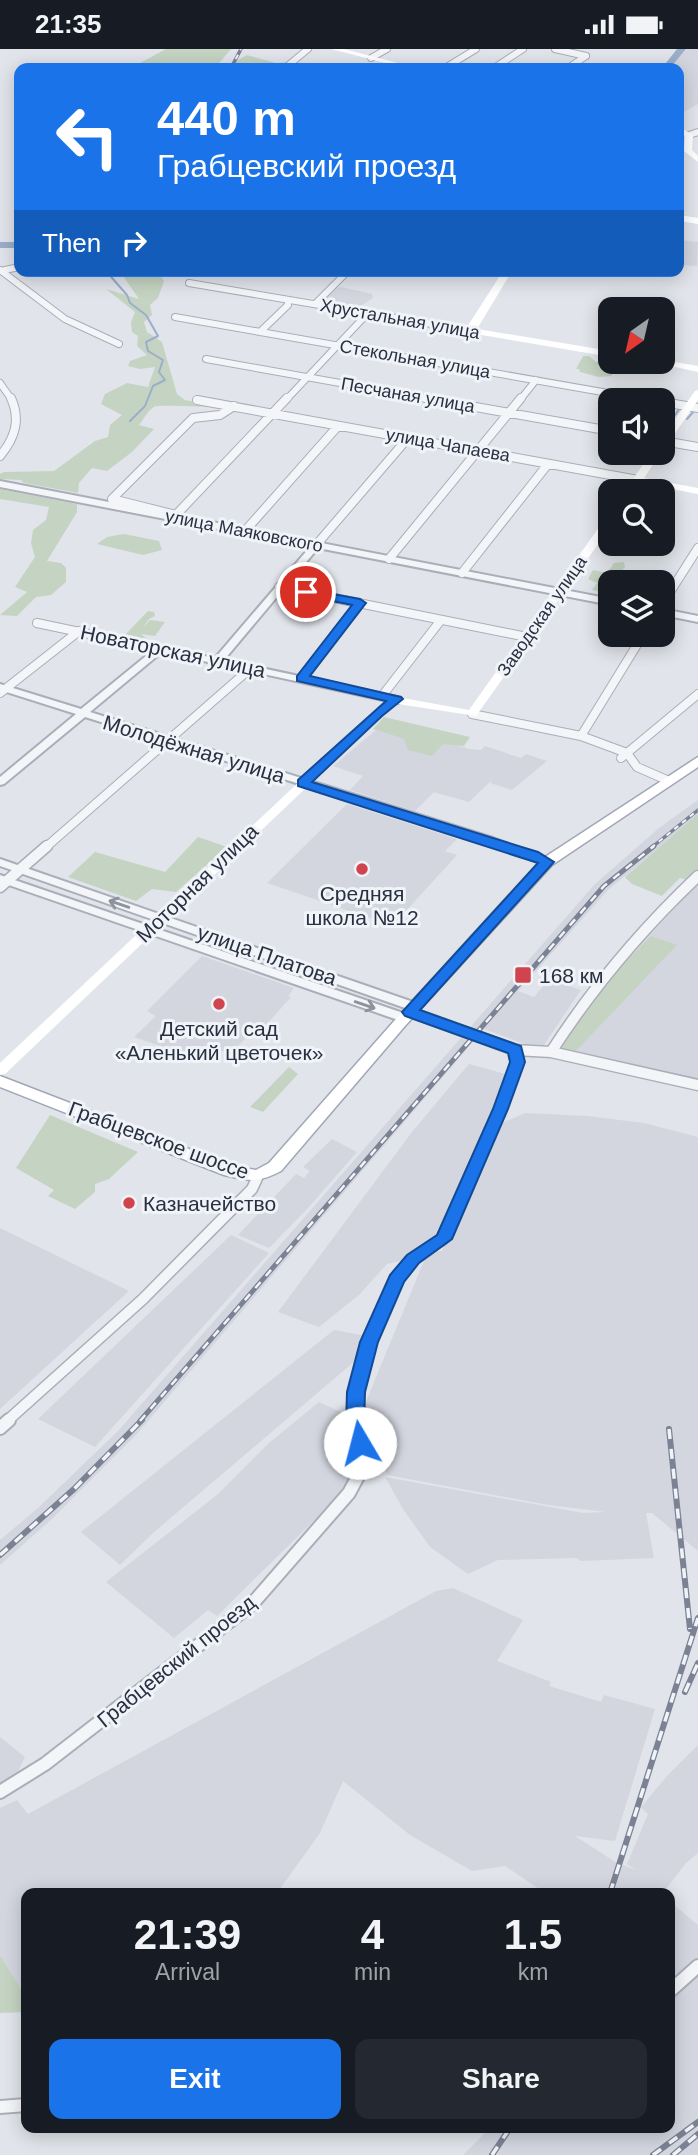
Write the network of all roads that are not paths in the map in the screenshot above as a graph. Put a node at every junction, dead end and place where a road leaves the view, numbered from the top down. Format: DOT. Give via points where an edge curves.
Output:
graph roads {
  1 [pos="308,49"];
  2 [pos="335,49"];
  3 [pos="387,49"];
  4 [pos="476,49"];
  5 [pos="523,49"];
  6 [pos="555,49"];
  7 [pos="371,58"];
  8 [pos="291,63"];
  9 [pos="392,63"];
  10 [pos="453,63"];
  11 [pos="502,63"];
  12 [pos="576,63"];
  13 [pos="694,133"];
  14 [pos="698,160"];
  15 [pos="1,271"];
  16 [pos="342,277"];
  17 [pos="504,277"];
  18 [pos="189,283"];
  19 [pos="288,300"];
  20 [pos="315,304"];
  21 [pos="368,313"];
  22 [pos="175,317"];
  23 [pos="473,331"];
  24 [pos="260,332"];
  25 [pos="119,344"];
  26 [pos="338,345"];
  27 [pos="598,352"];
  28 [pos="206,359"];
  29 [pos="676,365"];
  30 [pos="698,369"];
  31 [pos="307,378"];
  32 [pos="536,380"];
  33 [pos="0,383"];
  34 [pos="598,391"];
  35 [pos="698,393"];
  36 [pos="197,400"];
  37 [pos="675,404"];
  38 [pos="234,407"];
  39 [pos="694,407"];
  40 [pos="509,413"];
  41 [pos="274,414"];
  42 [pos="338,426"];
  43 [pos="598,429"];
  44 [pos="675,429"];
  45 [pos="408,438"];
  46 [pos="675,444"];
  47 [pos="698,447"];
  48 [pos="478,451"];
  49 [pos="0,456"];
  50 [pos="548,464"];
  51 [pos="632,479"];
  52 [pos="0,484"];
  53 [pos="675,487"];
  54 [pos="698,491"];
  55 [pos="175,516"];
  56 [pos="245,531"];
  57 [pos="598,536"];
  58 [pos="317,544"];
  59 [pos="698,548"];
  60 [pos="389,559"];
  61 [pos="463,573"];
  62 [pos="675,584"];
  63 [pos="279,587"];
  64 [pos="559,592"];
  65 [pos="598,600"];
  66 [pos="360,603"];
  67 [pos="675,615"];
  68 [pos="442,619"];
  69 [pos="698,619"];
  70 [pos="37,623"];
  71 [pos="79,631"];
  72 [pos="527,637"];
  73 [pos="636,647"];
  74 [pos="160,649"];
  75 [pos="219,660"];
  76 [pos="252,667"];
  77 [pos="302,678"];
  78 [pos="2,690"];
  79 [pos="698,694"];
  80 [pos="382,696"];
  81 [pos="397,699"];
  82 [pos="472,713"];
  83 [pos="81,714"];
  84 [pos="581,736"];
  85 [pos="168,741"];
  86 [pos="624,756"];
  87 [pos="698,761"];
  88 [pos="669,781"];
  89 [pos="0,782"];
  90 [pos="302,783"];
  91 [pos="0,862"];
  92 [pos="547,862"];
  93 [pos="21,870"];
  94 [pos="698,876"];
  95 [pos="3,882"];
  96 [pos="160,918"];
  97 [pos="149,929"];
  98 [pos="410,1012"];
  99 [pos="515,1050"];
  100 [pos="551,1052"];
  101 [pos="0,1071"];
  102 [pos="0,1081"];
  103 [pos="698,1085"];
  104 [pos="258,1176"];
  105 [pos="0,1429"];
  106 [pos="0,1792"];
  107 [pos="698,1966"];
  108 [pos="675,1987"];
  109 [pos="21,2105"];
  110 [pos="0,2106"];
  1 -- 8 [label="street"];
  2 -- 7 [label="main road"];
  3 -- 7 [label="street"];
  4 -- 10 [label="street"];
  5 -- 11 [label="street"];
  6 -- 12 [label="street" via="586,56"];
  7 -- 9 [label="main road"];
  13 -- 14 [label="main road" via="690,156"];
  15 -- 25 [label="street" via="88,333"];
  16 -- 20 [label="street"];
  17 -- 23 [label="main road"];
  18 -- 19 [label="street, Хрустальная улица"];
  19 -- 20 [label="street, Хрустальная улица"];
  19 -- 24 [label="street"];
  20 -- 21 [label="street, Хрустальная улица"];
  21 -- 23 [label="street, Хрустальная улица"];
  21 -- 26 [label="street"];
  22 -- 24 [label="street, Стекольная улица"];
  23 -- 27 [label="main road, Хрустальная улица"];
  24 -- 26 [label="street, Стекольная улица"];
  26 -- 31 [label="street"];
  26 -- 32 [label="street, Стекольная улица"];
  28 -- 31 [label="street, Песчаная улица"];
  29 -- 30 [label="main road"];
  31 -- 40 [label="street, Песчаная улица"];
  31 -- 41 [label="street"];
  32 -- 34 [label="street, Стекольная улица"];
  32 -- 40 [label="street"];
  33 -- 49 [label="street" via="10,393 17,420 12,440"];
  35 -- 39 [label="main road"];
  36 -- 38 [label="street, улица Чапаева"];
  37 -- 39 [label="street"];
  38 -- 41 [label="street, улица Чапаева"];
  38 -- 55 [label="street" via="220,415 193,418 112,499"];
  39 -- 44 [label="main road"];
  40 -- 43 [label="street, Песчаная улица"];
  40 -- 48 [label="street"];
  41 -- 42 [label="street, улица Чапаева"];
  41 -- 55 [label="street"];
  42 -- 45 [label="street, улица Чапаева"];
  42 -- 56 [label="street"];
  45 -- 48 [label="street, улица Чапаева"];
  45 -- 58 [label="street"];
  46 -- 47 [label="street"];
  48 -- 50 [label="street, улица Чапаева"];
  48 -- 60 [label="street"];
  50 -- 51 [label="street, улица Чапаева"];
  50 -- 61 [label="street"];
  52 -- 55 [label="street, улица Маяковского"];
  53 -- 54 [label="main road, улица Чапаева"];
  55 -- 56 [label="street, улица Маяковского"];
  56 -- 58 [label="street, улица Маяковского"];
  57 -- 64 [label="main road, Заводская улица"];
  58 -- 60 [label="street, улица Маяковского"];
  58 -- 63 [label="street"];
  59 -- 62 [label="street"];
  60 -- 61 [label="street, улица Маяковского"];
  61 -- 64 [label="street, улица Маяковского"];
  63 -- 66 [label="street"];
  63 -- 75 [label="street"];
  64 -- 65 [label="street, улица Маяковского"];
  64 -- 72 [label="main road, Заводская улица"];
  66 -- 68 [label="street"];
  66 -- 77 [label="street"];
  67 -- 69 [label="street"];
  68 -- 72 [label="street"];
  68 -- 80 [label="street"];
  70 -- 71 [label="street, Новаторская улица"];
  71 -- 74 [label="street, Новаторская улица"];
  71 -- 78 [label="street"];
  72 -- 82 [label="main road, Заводская улица"];
  73 -- 84 [label="street"];
  74 -- 75 [label="street, Новаторская улица"];
  74 -- 83 [label="street"];
  75 -- 76 [label="street, Новаторская улица"];
  76 -- 77 [label="street, Новаторская улица"];
  76 -- 85 [label="street"];
  77 -- 80 [label="street, Новаторская улица"];
  78 -- 83 [label="street, Молодёжная улица"];
  79 -- 86 [label="street"];
  80 -- 81 [label="street, Новаторская улица"];
  81 -- 82 [label="main road, Новаторская улица"];
  81 -- 90 [label="main road, Моторная улица"];
  82 -- 84 [label="street, Новаторская улица"];
  83 -- 85 [label="street, Молодёжная улица"];
  83 -- 89 [label="street"];
  84 -- 86 [label="street, Новаторская улица"];
  85 -- 90 [label="street, Молодёжная улица"];
  85 -- 93 [label="street"];
  86 -- 88 [label="street, Новаторская улица"];
  87 -- 88 [label="main road, Грабцевское шоссе"];
  88 -- 92 [label="main road, Грабцевское шоссе"];
  90 -- 92 [label="street, Молодёжная улица"];
  90 -- 96 [label="main road, Моторная улица"];
  91 -- 93 [label="street, улица Платова"];
  92 -- 98 [label="main road, Грабцевское шоссе"];
  93 -- 95 [label="street"];
  96 -- 93 [label="street, улица Платова, one-way"];
  94 -- 100 [label="street" via="606,972"];
  95 -- 97 [label="street, улица Платова"];
  96 -- 97 [label="main road, Моторная улица"];
  96 -- 98 [label="street, улица Платова"];
  97 -- 98 [label="street, улица Платова, one-way"];
  97 -- 101 [label="main road, Моторная улица"];
  98 -- 99 [label="street"];
  98 -- 104 [label="main road, Грабцевское шоссе" via="275,1167"];
  99 -- 100 [label="street"];
  99 -- 106 [label="street, Грабцевский проезд" via="517,1062 508,1089 443,1239 413,1259 397,1280 369,1342 356,1392 355,1425 366,1461 349,1493 253,1603 45,1764"];
  100 -- 103 [label="street"];
  102 -- 104 [label="main road, Грабцевское шоссе" via="230,1171"];
  104 -- 105 [label="street" via="252,1189 143,1299"];
  107 -- 108 [label="street"];
  109 -- 110 [label="street"];
}
